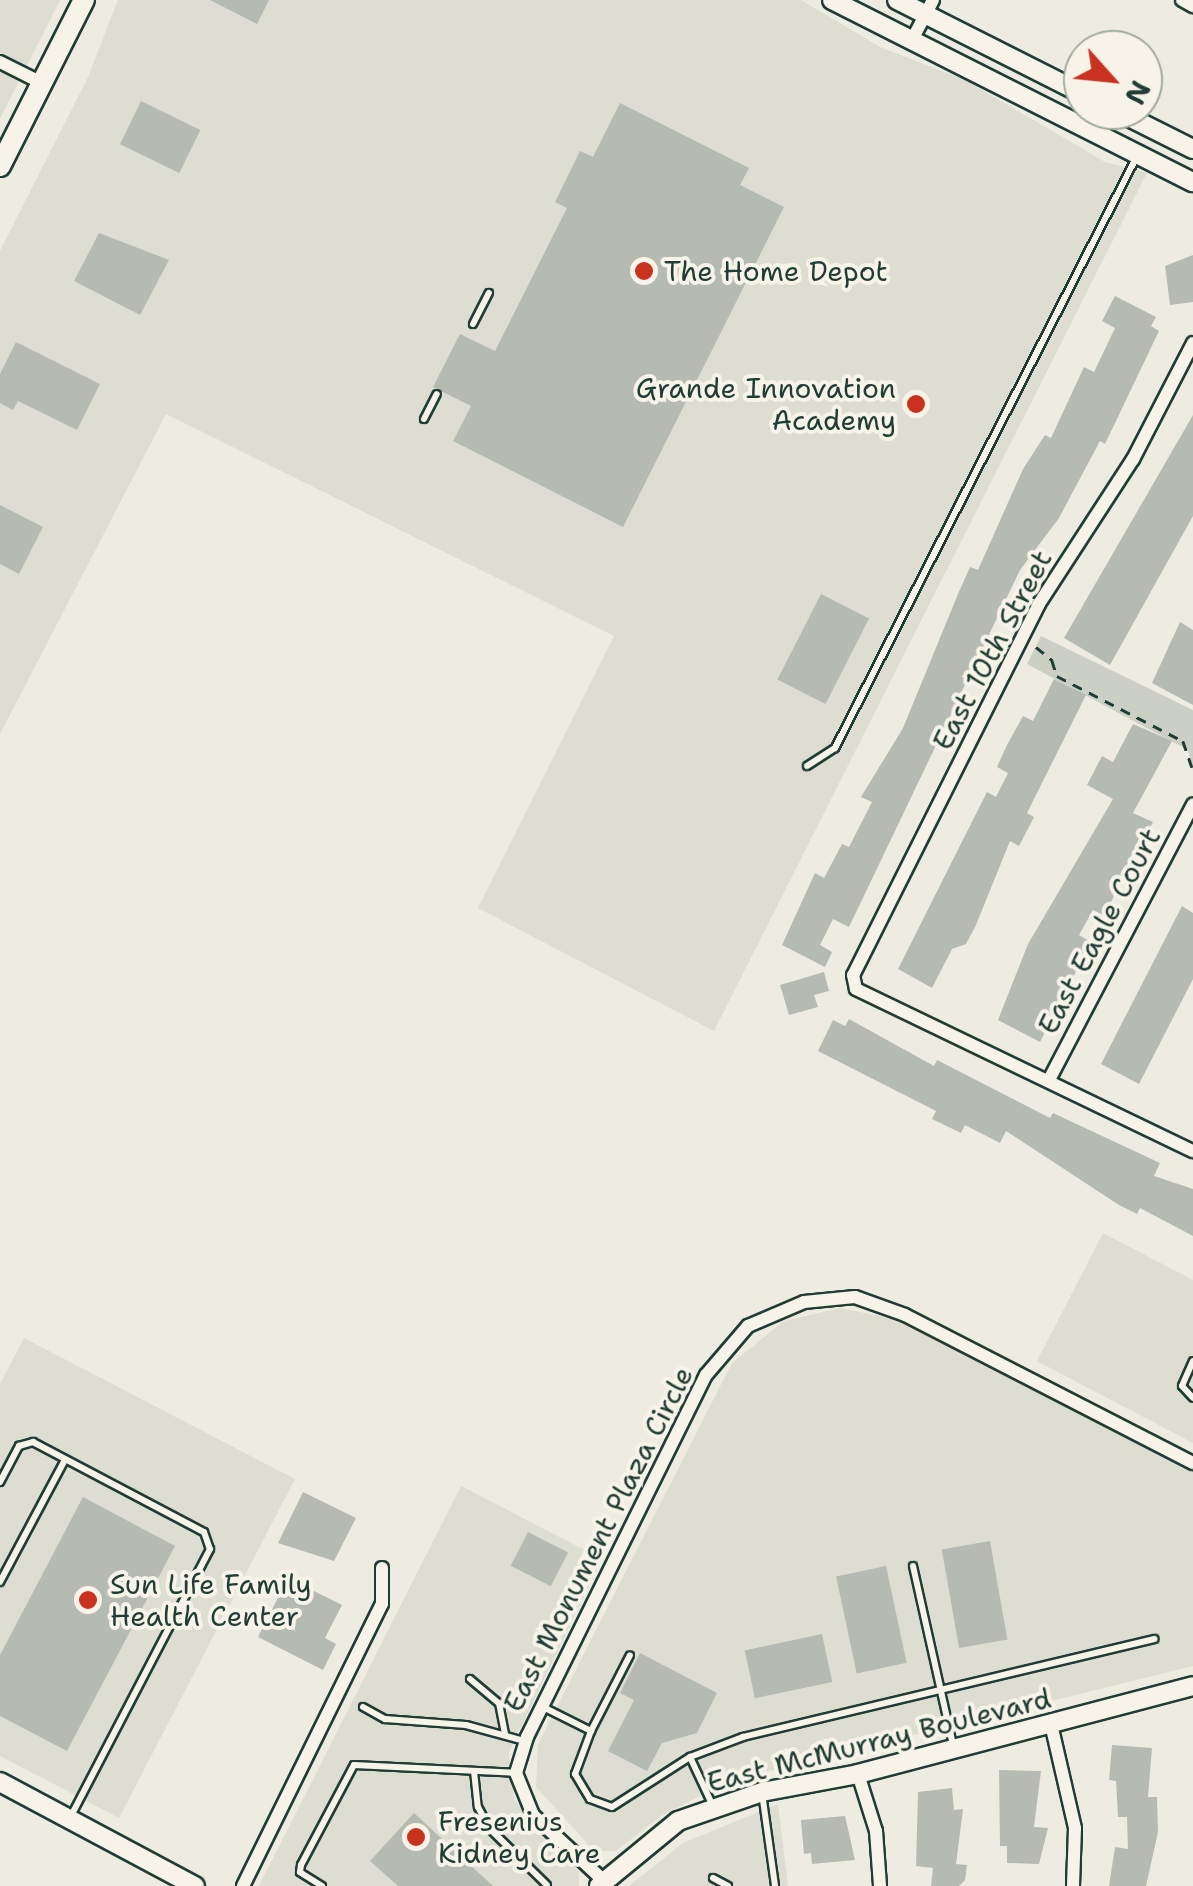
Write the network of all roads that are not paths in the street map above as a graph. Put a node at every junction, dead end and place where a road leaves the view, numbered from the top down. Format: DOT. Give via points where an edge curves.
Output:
graph roads {
  1 [pos="84,0"];
  2 [pos="832,0"];
  3 [pos="898,0"];
  4 [pos="1182,0"];
  5 [pos="1193,6"];
  6 [pos="929,7"];
  7 [pos="912,40"];
  8 [pos="0,62"];
  9 [pos="42,83"];
  10 [pos="1063,83"];
  11 [pos="1155,130"];
  12 [pos="1193,149"];
  13 [pos="1138,154"];
  14 [pos="0,166"];
  15 [pos="1193,182"];
  16 [pos="489,292"];
  17 [pos="473,324"];
  18 [pos="1193,343"];
  19 [pos="436,394"];
  20 [pos="424,419"];
  21 [pos="808,766"];
  22 [pos="1193,804"];
  23 [pos="1048,1080"];
  24 [pos="1193,1151"];
  25 [pos="1193,1361"];
  26 [pos="1193,1398"];
  27 [pos="65,1459"];
  28 [pos="1193,1463"];
  29 [pos="0,1482"];
  30 [pos="912,1566"];
  31 [pos="382,1568"];
  32 [pos="0,1582"];
  33 [pos="1154,1639"];
  34 [pos="630,1654"];
  35 [pos="470,1678"];
  36 [pos="1193,1686"];
  37 [pos="942,1690"];
  38 [pos="363,1706"];
  39 [pos="542,1707"];
  40 [pos="1051,1724"];
  41 [pos="591,1731"];
  42 [pos="505,1734"];
  43 [pos="526,1741"];
  44 [pos="954,1750"];
  45 [pos="690,1758"];
  46 [pos="474,1771"];
  47 [pos="516,1773"];
  48 [pos="858,1774"];
  49 [pos="0,1782"];
  50 [pos="762,1792"];
  51 [pos="714,1809"];
  52 [pos="70,1819"];
  53 [pos="713,1878"];
  54 [pos="601,1883"];
  55 [pos="547,1885"];
  56 [pos="195,1886"];
  57 [pos="243,1886"];
  58 [pos="322,1886"];
  59 [pos="728,1886"];
  60 [pos="774,1886"];
  61 [pos="880,1886"];
  62 [pos="1073,1886"];
  1 -- 9 [label="main road"];
  2 -- 7 [label="street"];
  3 -- 6 [label="street"];
  4 -- 5 [label="street"];
  6 -- 7 [label="street"];
  6 -- 10 [label="street"];
  7 -- 13 [label="street"];
  8 -- 9 [label="street"];
  9 -- 14 [label="main road"];
  11 -- 12 [label="street"];
  13 -- 15 [label="street"];
  13 -- 21 [label="lane" via="834,748"];
  16 -- 17 [label="lane"];
  18 -- 23 [label="street, East 10th Street" via="1133,460 1039,604 852,975 856,989"];
  19 -- 20 [label="lane"];
  22 -- 23 [label="street, East Eagle Court"];
  23 -- 24 [label="street"];
  25 -- 26 [label="lane" via="1182,1386"];
  27 -- 29 [label="lane" via="32,1442 19,1446"];
  27 -- 32 [label="lane"];
  27 -- 52 [label="lane" via="204,1532 210,1549"];
  28 -- 39 [label="street, East Monument Plaza Circle" via="905,1316 855,1297 804,1302 748,1326 706,1375"];
  30 -- 37 [label="lane"];
  31 -- 57 [label="street" via="382,1604"];
  33 -- 37 [label="lane"];
  34 -- 41 [label="lane"];
  35 -- 42 [label="lane" via="499,1703"];
  36 -- 40 [label="street, East McMurray Boulevard"];
  37 -- 44 [label="lane"];
  37 -- 45 [label="lane" via="742,1738"];
  38 -- 42 [label="lane" via="395,1721"];
  39 -- 41 [label="lane"];
  39 -- 43 [label="street, East Monument Plaza Circle"];
  40 -- 44 [label="street, East McMurray Boulevard"];
  40 -- 62 [label="street" via="1075,1828"];
  41 -- 45 [label="lane" via="575,1774 600,1804 612,1807"];
  42 -- 43 [label="lane"];
  43 -- 47 [label="street, East Monument Plaza Circle"];
  44 -- 48 [label="street, East McMurray Boulevard"];
  45 -- 51 [label="lane"];
  46 -- 47 [label="lane"];
  46 -- 55 [label="lane" via="478,1806 489,1828"];
  46 -- 58 [label="lane" via="354,1765 301,1865 300,1872"];
  47 -- 54 [label="street" via="533,1815"];
  48 -- 50 [label="street, East McMurray Boulevard"];
  48 -- 61 [label="street" via="876,1831"];
  49 -- 52 [label="street"];
  50 -- 51 [label="street, East McMurray Boulevard"];
  50 -- 60 [label="lane"];
  51 -- 54 [label="street, East McMurray Boulevard" via="678,1821"];
  52 -- 56 [label="street"];
  53 -- 59 [label="lane"];
}
